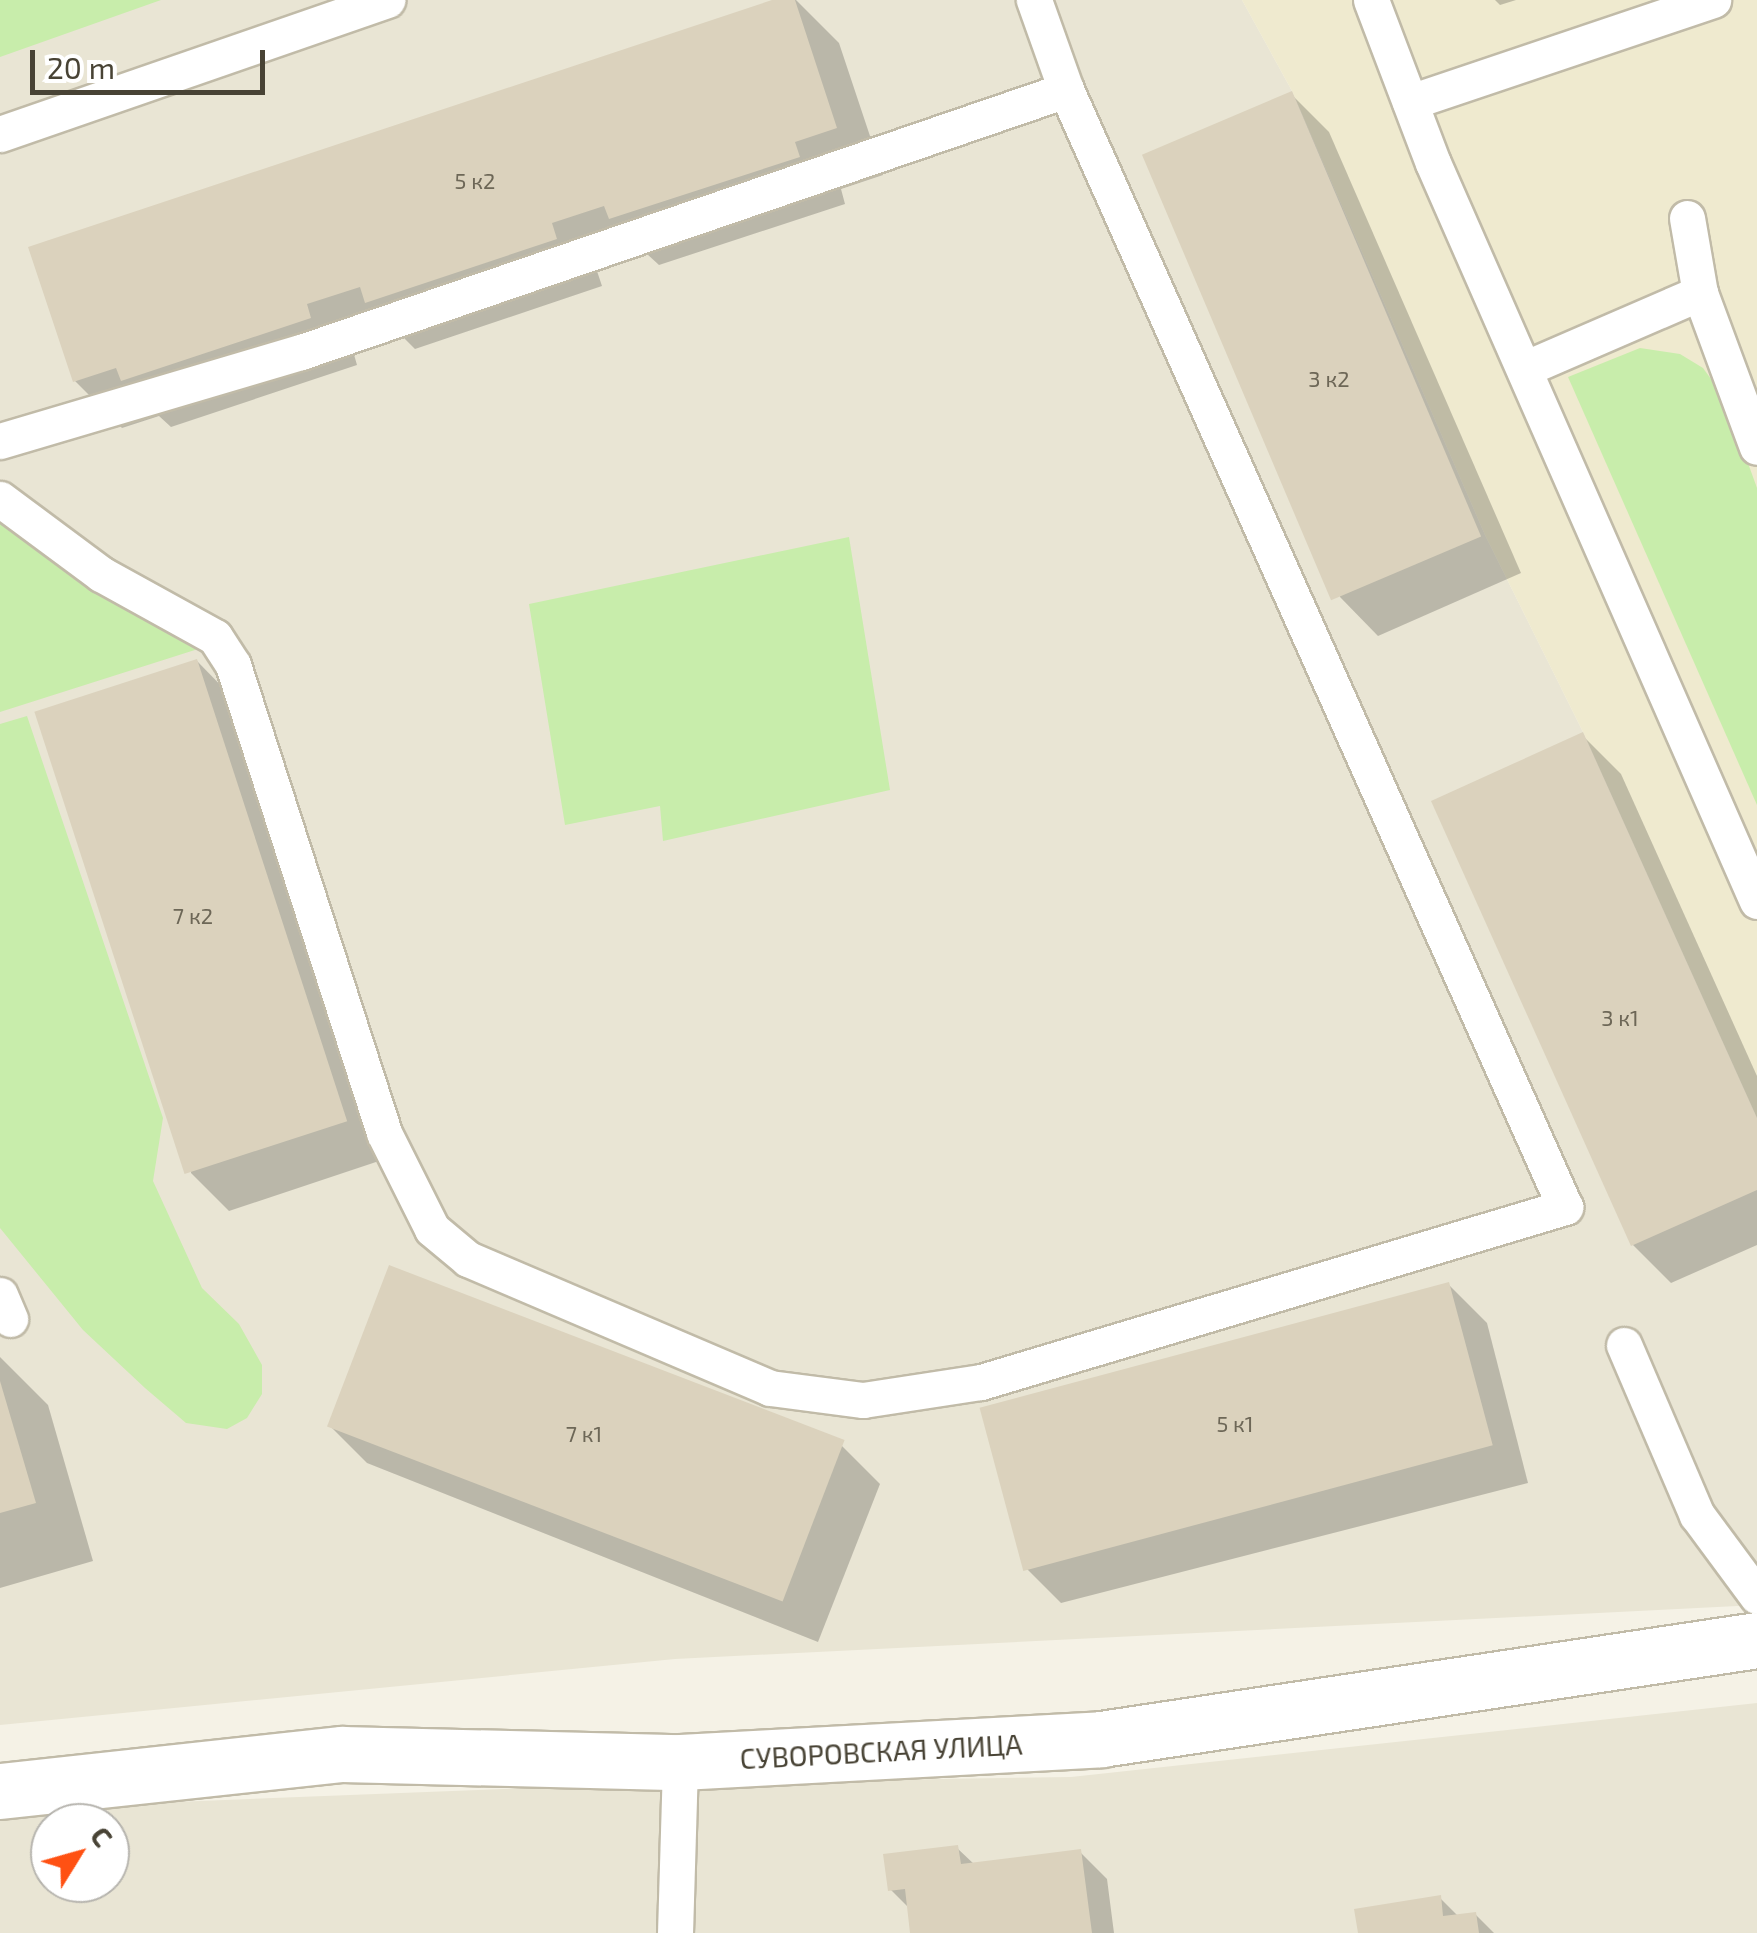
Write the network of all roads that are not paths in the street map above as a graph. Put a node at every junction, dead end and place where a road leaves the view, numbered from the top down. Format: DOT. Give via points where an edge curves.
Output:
graph roads {
  1 [pos="388,0"];
  2 [pos="1034,0"];
  3 [pos="1371,0"];
  4 [pos="1713,0"];
  5 [pos="1066,90"];
  6 [pos="1410,102"];
  7 [pos="0,134"];
  8 [pos="1687,218"];
  9 [pos="1700,293"];
  10 [pos="1524,369"];
  11 [pos="0,441"];
  12 [pos="1757,448"];
  13 [pos="0,498"];
  14 [pos="1757,901"];
  15 [pos="1624,1345"];
  16 [pos="1757,1596"];
  17 [pos="1757,1640"];
  18 [pos="680,1762"];
  19 [pos="0,1792"];
  20 [pos="675,1933"];
  1 -- 7 [label="lane"];
  2 -- 5 [label="lane"];
  3 -- 6 [label="lane"];
  4 -- 6 [label="lane"];
  5 -- 11 [label="lane" via="318,346"];
  5 -- 13 [label="lane" via="1565,1207 982,1382 863,1400 770,1388 468,1259 432,1229 384,1133 233,665 215,637 100,574"];
  6 -- 10 [label="lane"];
  8 -- 9 [label="lane"];
  9 -- 10 [label="lane"];
  9 -- 12 [label="lane"];
  10 -- 14 [label="lane"];
  15 -- 16 [label="lane" via="1697,1514"];
  17 -- 18 [label="street, СУВОРОВСКАЯ УЛИЦА" via="1102,1739"];
  18 -- 19 [label="street, СУВОРОВСКАЯ УЛИЦА" via="342,1754"];
  18 -- 20 [label="lane"];
}
